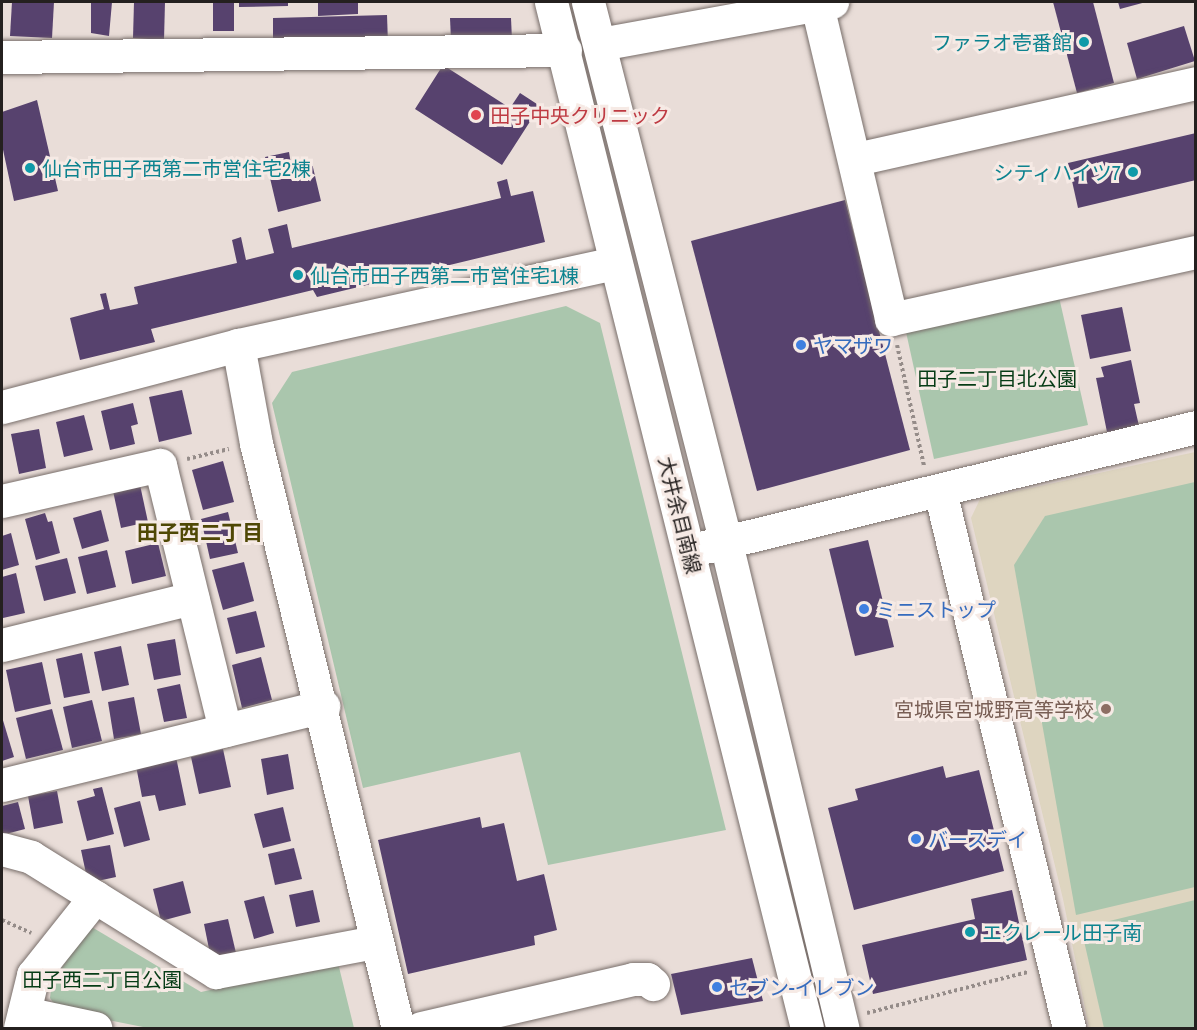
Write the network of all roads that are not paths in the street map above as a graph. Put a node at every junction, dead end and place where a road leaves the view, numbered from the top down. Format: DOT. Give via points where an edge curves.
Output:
graph roads {
  1 [pos="551,2"];
  2 [pos="588,2"];
  3 [pos="825,3"];
  4 [pos="600,44"];
  5 [pos="565,50"];
  6 [pos="2,57"];
  7 [pos="1196,83"];
  8 [pos="856,159"];
  9 [pos="1196,252"];
  10 [pos="615,263"];
  11 [pos="238,345"];
  12 [pos="2,407"];
  13 [pos="1196,427"];
  14 [pos="935,492"];
  15 [pos="2,501"];
  16 [pos="726,543"];
  17 [pos="689,551"];
  18 [pos="192,598"];
  19 [pos="2,645"];
  20 [pos="323,706"];
  21 [pos="225,730"];
  22 [pos="2,785"];
  23 [pos="2,849"];
  24 [pos="95,897"];
  25 [pos="375,942"];
  26 [pos="653,984"];
  27 [pos="22,1021"];
  28 [pos="841,1024"];
  29 [pos="94,1029"];
  30 [pos="398,1029"];
  31 [pos="420,1029"];
  32 [pos="807,1029"];
  33 [pos="1069,1029"];
  1 -- 5 [label="street, 大井余目南線"];
  2 -- 4 [label="street"];
  3 -- 4 [label="street"];
  3 -- 8 [label="street"];
  4 -- 16 [label="street"];
  5 -- 6 [label="street"];
  5 -- 10 [label="street, 大井余目南線"];
  7 -- 8 [label="street"];
  8 -- 9 [label="street" via="891,318"];
  10 -- 11 [label="street"];
  10 -- 17 [label="street, 大井余目南線"];
  11 -- 12 [label="street"];
  11 -- 20 [label="street" via="256,443"];
  13 -- 14 [label="street"];
  14 -- 16 [label="street"];
  14 -- 33 [label="street" via="1056,964"];
  15 -- 18 [label="street" via="160,465"];
  16 -- 17 [label="street"];
  16 -- 28 [label="street"];
  17 -- 32 [label="street, 大井余目南線"];
  18 -- 19 [label="street"];
  18 -- 21 [label="street"];
  20 -- 21 [label="street"];
  20 -- 25 [label="street"];
  21 -- 22 [label="street"];
  23 -- 24 [label="street" via="31,857"];
  24 -- 25 [label="street" via="216,972"];
  24 -- 27 [label="street" via="33,975"];
  25 -- 30 [label="street"];
  26 -- 31 [label="street" via="647,979 633,979"];
  27 -- 29 [label="street"];
}
